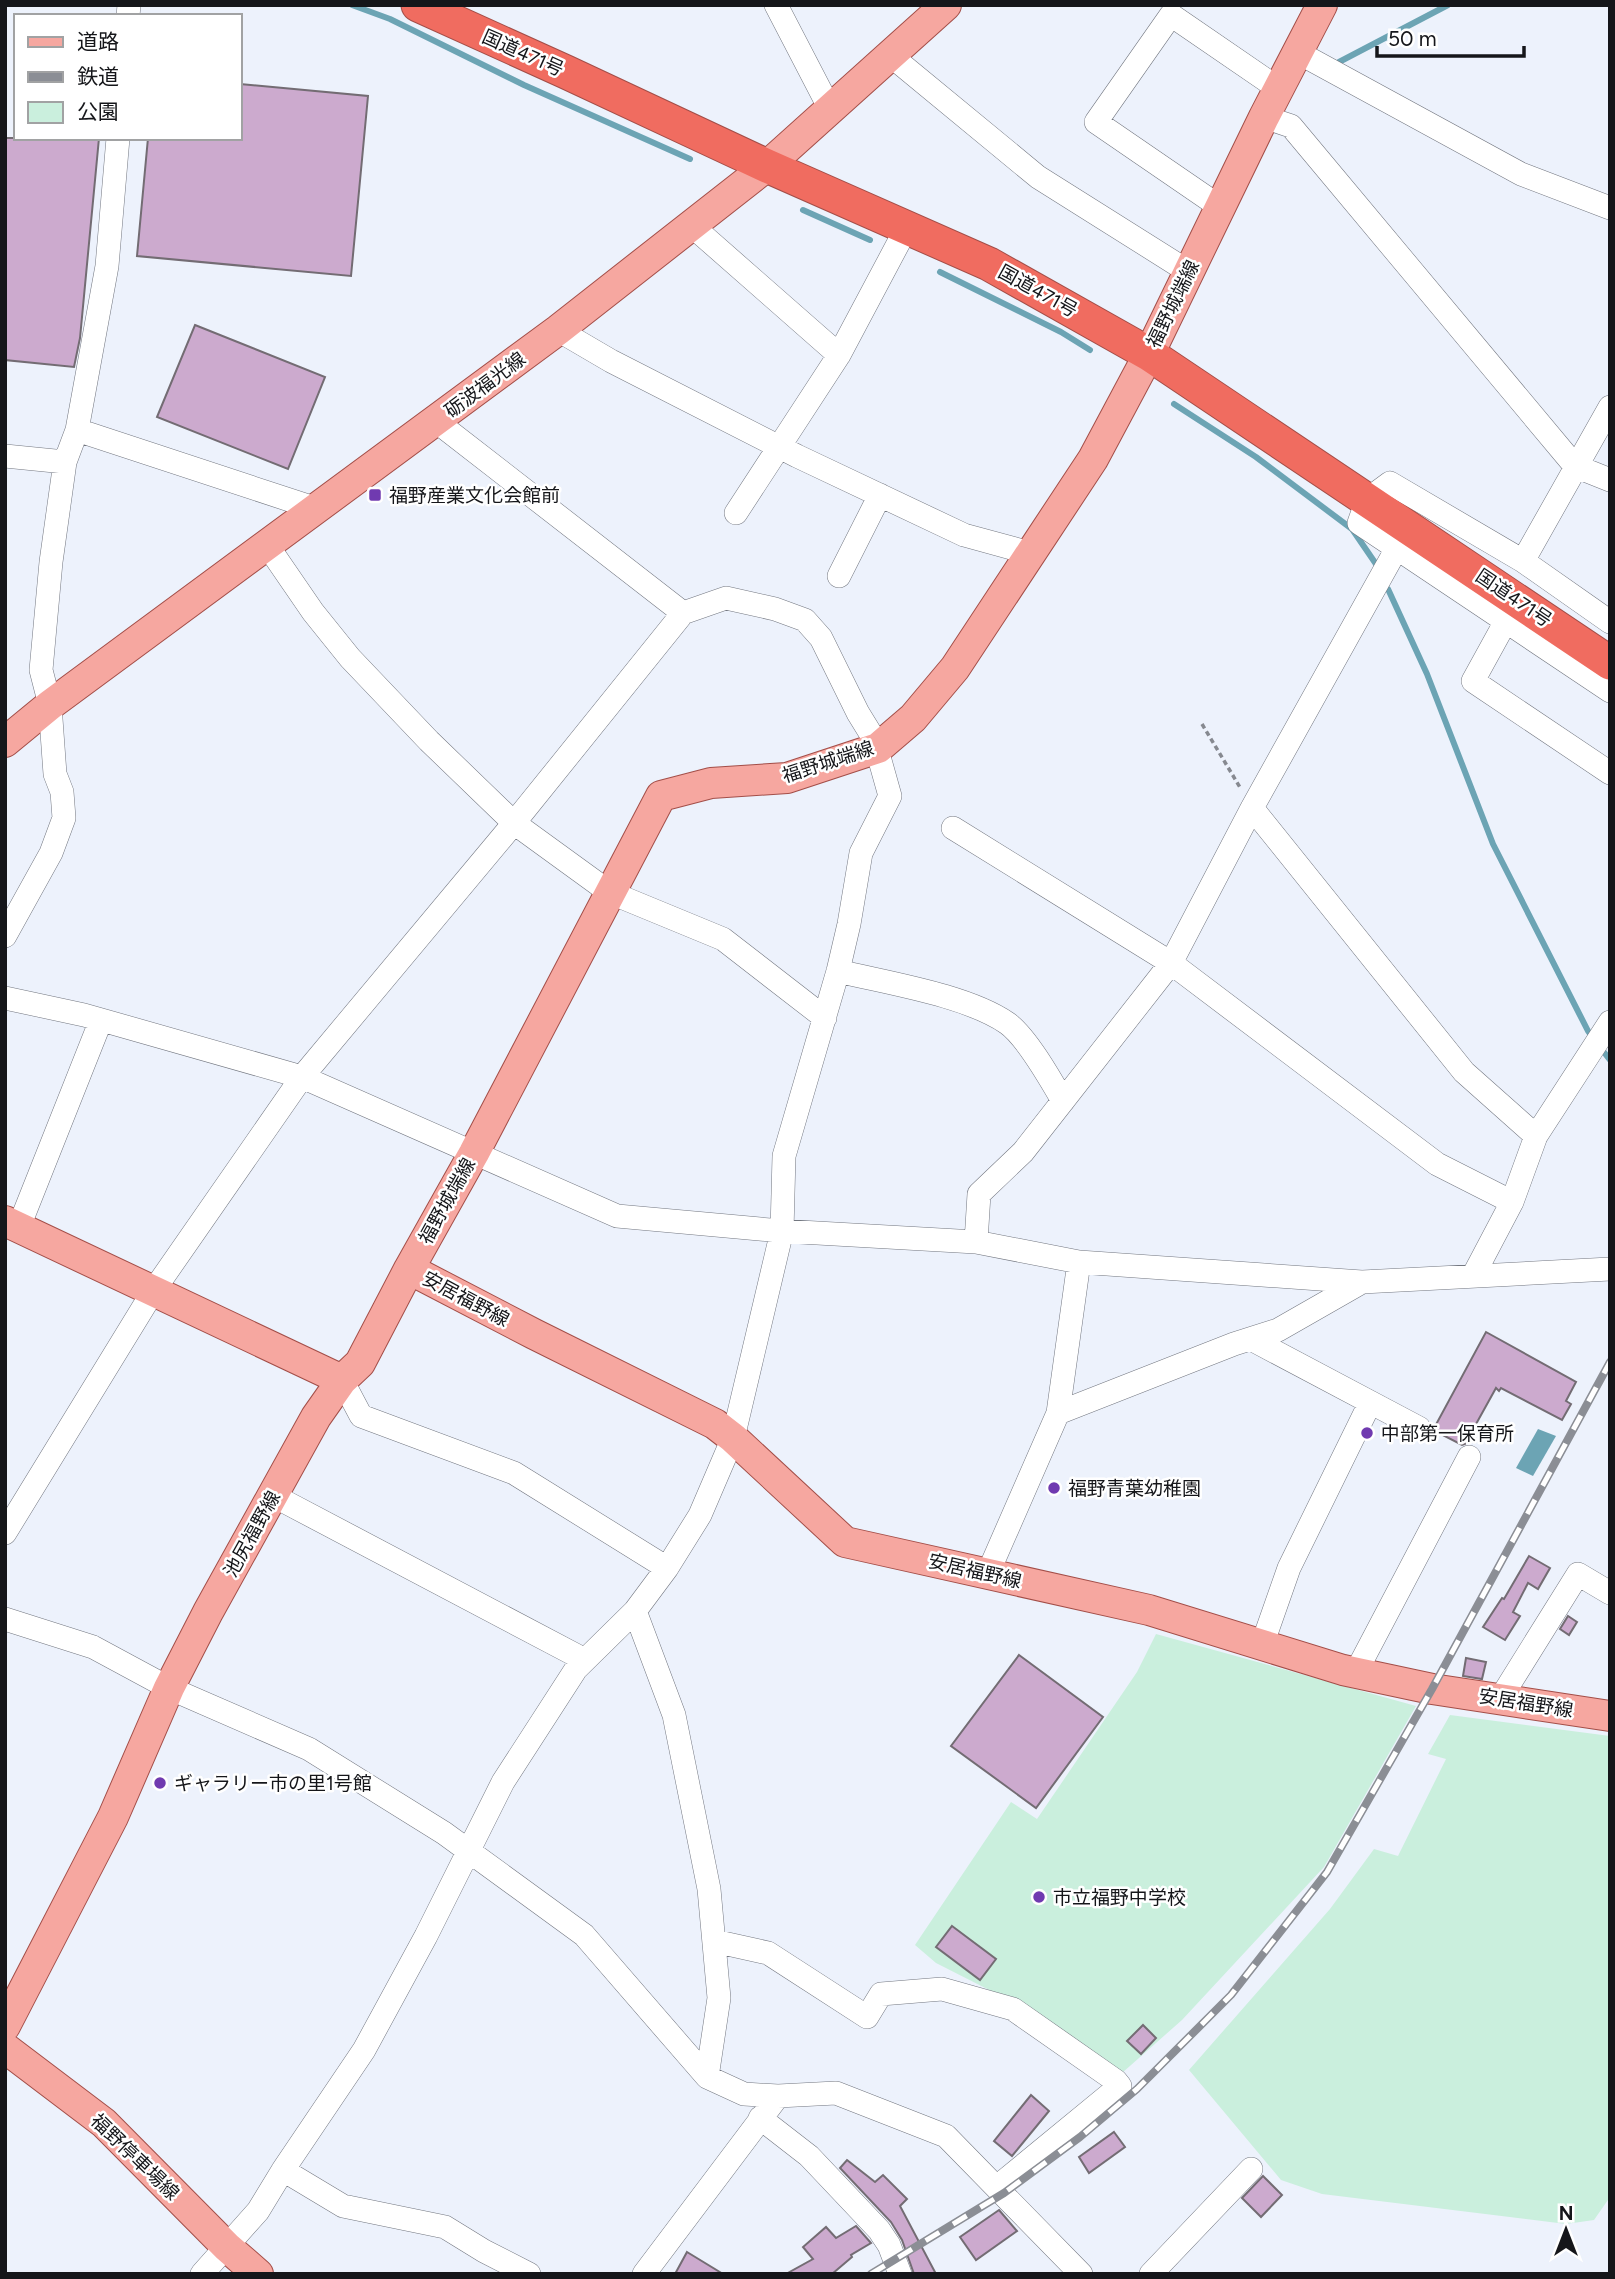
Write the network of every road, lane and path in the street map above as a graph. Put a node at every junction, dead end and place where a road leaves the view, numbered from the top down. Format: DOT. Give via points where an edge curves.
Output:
graph roads {
  1 [pos="418,5"];
  2 [pos="776,5"];
  3 [pos="946,5"];
  4 [pos="1322,5"];
  5 [pos="1299,53"];
  6 [pos="890,55"];
  7 [pos="1279,89"];
  8 [pos="830,109"];
  9 [pos="1264,117"];
  10 [pos="118,140"];
  11 [pos="766,166"];
  12 [pos="1220,207"];
  13 [pos="1610,208"];
  14 [pos="691,225"];
  15 [pos="907,227"];
  16 [pos="1189,272"];
  17 [pos="558,330"];
  18 [pos="1149,354"];
  19 [pos="838,355"];
  20 [pos="1610,407"];
  21 [pos="437,422"];
  22 [pos="77,430"];
  23 [pos="779,447"];
  24 [pos="5,456"];
  25 [pos="65,462"];
  26 [pos="1575,466"];
  27 [pos="1610,480"];
  28 [pos="880,495"];
  29 [pos="1367,500"];
  30 [pos="317,509"];
  31 [pos="736,513"];
  32 [pos="267,545"];
  33 [pos="1397,548"];
  34 [pos="1030,554"];
  35 [pos="1523,561"];
  36 [pos="839,576"];
  37 [pos="683,613"];
  38 [pos="1506,621"];
  39 [pos="1610,622"];
  40 [pos="1610,663"];
  41 [pos="1610,691"];
  42 [pos="50,705"];
  43 [pos="1202,724"];
  44 [pos="5,742"];
  45 [pos="878,748"];
  46 [pos="1610,773"];
  47 [pos="1252,808"];
  48 [pos="514,823"];
  49 [pos="953,828"];
  50 [pos="609,892"];
  51 [pos="5,936"];
  52 [pos="1171,963"];
  53 [pos="838,971"];
  54 [pos="5,998"];
  55 [pos="825,1018"];
  56 [pos="100,1020"];
  57 [pos="1600,1036"];
  58 [pos="302,1077"];
  59 [pos="1063,1101"];
  60 [pos="1536,1136"];
  61 [pos="474,1153"];
  62 [pos="1512,1202"];
  63 [pos="12,1225"];
  64 [pos="782,1231"];
  65 [pos="976,1242"];
  66 [pos="1079,1262"];
  67 [pos="409,1269"];
  68 [pos="1610,1269"];
  69 [pos="1474,1276"];
  70 [pos="1362,1282"];
  71 [pos="154,1290"];
  72 [pos="1251,1339"];
  73 [pos="342,1380"];
  74 [pos="1370,1404"];
  75 [pos="1058,1413"];
  76 [pos="1419,1428"];
  77 [pos="733,1438"];
  78 [pos="1469,1457"];
  79 [pos="274,1496"];
  80 [pos="5,1533"];
  81 [pos="667,1568"];
  82 [pos="988,1573"];
  83 [pos="1610,1592"];
  84 [pos="635,1611"];
  85 [pos="5,1619"];
  86 [pos="1262,1645"];
  87 [pos="585,1660"];
  88 [pos="1356,1672"];
  89 [pos="169,1688"];
  90 [pos="1500,1699"];
  91 [pos="1610,1716"];
  92 [pos="469,1851"];
  93 [pos="714,1941"];
  94 [pos="5,2026"];
  95 [pos="5,2048"];
  96 [pos="707,2077"];
  97 [pos="778,2096"];
  98 [pos="761,2118"];
  99 [pos="1251,2169"];
  100 [pos="283,2170"];
  101 [pos="998,2187"];
  102 [pos="227,2247"];
  103 [pos="202,2274"];
  104 [pos="257,2274"];
  105 [pos="529,2274"];
  106 [pos="643,2274"];
  107 [pos="900,2274"];
  108 [pos="1081,2274"];
  109 [pos="1150,2274"];
  1 -- 11 [label="highway, 国道471号"];
  2 -- 8 [label="street"];
  3 -- 6 [label="main road, 砺波福光線"];
  4 -- 5 [label="main road, 福野城端線"];
  5 -- 7 [label="main road, 福野城端線"];
  5 -- 13 [label="street" via="1521,174"];
  6 -- 8 [label="main road, 砺波福光線"];
  6 -- 16 [label="street" via="1038,177"];
  7 -- 9 [label="main road, 福野城端線"];
  7 -- 12 [label="street" via="1171,15 1096,122"];
  8 -- 11 [label="main road, 砺波福光線"];
  9 -- 12 [label="main road, 福野城端線"];
  9 -- 26 [label="street" via="1291,126"];
  10 -- 22 [label="street" via="107,266"];
  11 -- 14 [label="main road, 砺波福光線"];
  11 -- 15 [label="highway, 国道471号"];
  12 -- 16 [label="main road, 福野城端線"];
  14 -- 17 [label="main road, 砺波福光線"];
  14 -- 19 [label="street"];
  15 -- 18 [label="highway, 国道471号" via="989,264"];
  15 -- 19 [label="street"];
  16 -- 18 [label="main road, 福野城端線"];
  17 -- 21 [label="main road, 砺波福光線"];
  17 -- 23 [label="street"];
  18 -- 29 [label="highway, 国道471号"];
  18 -- 34 [label="main road, 福野城端線" via="1093,459"];
  19 -- 23 [label="street"];
  20 -- 26 [label="street"];
  21 -- 30 [label="main road, 砺波福光線"];
  21 -- 37 [label="street"];
  22 -- 25 [label="street"];
  22 -- 30 [label="street"];
  23 -- 28 [label="street"];
  23 -- 31 [label="street"];
  24 -- 25 [label="street"];
  25 -- 42 [label="street" via="41,670"];
  26 -- 27 [label="street"];
  26 -- 35 [label="street"];
  28 -- 34 [label="street" via="964,535"];
  28 -- 36 [label="street"];
  29 -- 33 [label="street" via="1359,523"];
  29 -- 35 [label="street" via="1391,483"];
  29 -- 40 [label="highway, 国道471号"];
  30 -- 32 [label="main road, 砺波福光線"];
  32 -- 42 [label="main road, 砺波福光線"];
  32 -- 48 [label="street" via="350,658"];
  33 -- 38 [label="street"];
  33 -- 47 [label="street"];
  34 -- 45 [label="main road, 福野城端線" via="955,668 913,718"];
  35 -- 39 [label="street"];
  37 -- 45 [label="street" via="726,598 805,620 821,638"];
  37 -- 48 [label="street"];
  38 -- 41 [label="street"];
  38 -- 46 [label="street" via="1474,681"];
  42 -- 44 [label="main road, 砺波福光線"];
  42 -- 51 [label="street" via="55,774 64,818 51,853"];
  43 -- 47 [label="path"];
  45 -- 50 [label="main road, 福野城端線" via="787,778 711,783 662,796"];
  45 -- 53 [label="street" via="890,796 861,853"];
  47 -- 52 [label="street"];
  47 -- 60 [label="street" via="1464,1072"];
  48 -- 50 [label="street"];
  48 -- 58 [label="street"];
  49 -- 52 [label="street"];
  50 -- 55 [label="street" via="723,939"];
  50 -- 61 [label="main road, 福野城端線"];
  52 -- 59 [label="street"];
  52 -- 62 [label="street" via="1437,1164"];
  53 -- 55 [label="street"];
  53 -- 59 [label="street" via="974,1005 1009,1024 1045,1068"];
  54 -- 56 [label="street"];
  55 -- 64 [label="street" via="784,1156"];
  56 -- 58 [label="street"];
  56 -- 63 [label="street"];
  57 -- 60 [label="street"];
  58 -- 61 [label="street"];
  58 -- 71 [label="street"];
  59 -- 65 [label="street" via="1023,1152 979,1194"];
  60 -- 62 [label="street"];
  61 -- 64 [label="street" via="617,1216"];
  61 -- 67 [label="main road, 福野城端線"];
  62 -- 69 [label="street"];
  63 -- 71 [label="main road"];
  64 -- 65 [label="street"];
  64 -- 77 [label="street"];
  65 -- 66 [label="street"];
  66 -- 70 [label="street"];
  66 -- 75 [label="street"];
  67 -- 73 [label="main road, 福野城端線" via="360,1363"];
  67 -- 77 [label="main road, 安居福野線" via="715,1424"];
  68 -- 69 [label="street"];
  69 -- 70 [label="street"];
  70 -- 72 [label="street" via="1278,1330"];
  71 -- 73 [label="main road"];
  71 -- 80 [label="street"];
  72 -- 74 [label="street"];
  72 -- 75 [label="street"];
  73 -- 79 [label="main road, 池尻福野線" via="316,1417"];
  73 -- 81 [label="street" via="361,1416 514,1473"];
  74 -- 76 [label="street"];
  74 -- 86 [label="street" via="1289,1568"];
  75 -- 82 [label="street"];
  77 -- 81 [label="street" via="699,1515"];
  77 -- 82 [label="main road, 安居福野線" via="845,1542"];
  78 -- 88 [label="street"];
  79 -- 87 [label="street"];
  79 -- 89 [label="main road, 池尻福野線"];
  81 -- 84 [label="street"];
  82 -- 86 [label="main road, 安居福野線" via="1149,1610"];
  83 -- 90 [label="street" via="1578,1574"];
  84 -- 87 [label="street"];
  84 -- 93 [label="street" via="674,1715 709,1889"];
  85 -- 89 [label="street" via="93,1647"];
  86 -- 88 [label="main road, 安居福野線"];
  87 -- 92 [label="street" via="503,1782"];
  88 -- 90 [label="main road, 安居福野線"];
  89 -- 92 [label="street" via="309,1749"];
  89 -- 94 [label="main road, 池尻福野線" via="113,1817"];
  90 -- 91 [label="main road, 安居福野線"];
  92 -- 96 [label="street" via="584,1936"];
  92 -- 100 [label="street" via="363,2050"];
  93 -- 96 [label="street" via="719,1998"];
  93 -- 101 [label="street" via="768,1953 867,2017 881,1994 942,1989 1013,2009 1116,2081 1120,2086"];
  95 -- 102 [label="main road, 福野停車場線" via="104,2123"];
  96 -- 97 [label="street" via="744,2094"];
  97 -- 98 [label="street"];
  97 -- 101 [label="street" via="836,2093 946,2136"];
  98 -- 106 [label="street"];
  98 -- 107 [label="street" via="809,2156 879,2230"];
  99 -- 109 [label="street"];
  100 -- 102 [label="street" via="258,2211"];
  100 -- 105 [label="street" via="343,2206 445,2227"];
  101 -- 108 [label="street"];
  102 -- 103 [label="street"];
  102 -- 104 [label="main road, 福野停車場線"];
}
